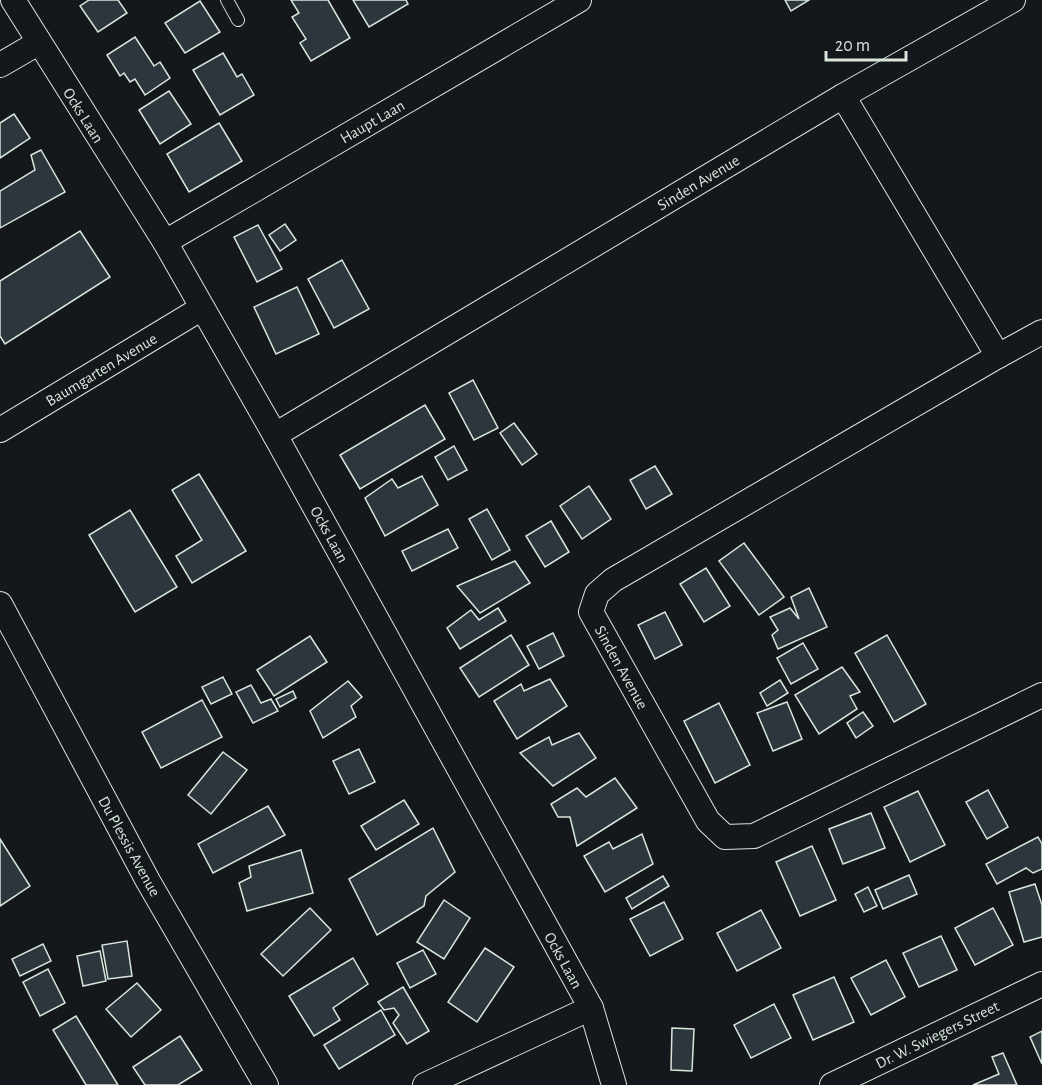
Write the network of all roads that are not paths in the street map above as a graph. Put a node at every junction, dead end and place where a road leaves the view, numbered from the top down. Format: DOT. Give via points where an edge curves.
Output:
graph roads {
  1 [pos="13,0"];
  2 [pos="227,0"];
  3 [pos="579,0"];
  4 [pos="1013,0"];
  5 [pos="238,20"];
  6 [pos="38,43"];
  7 [pos="0,65"];
  8 [pos="843,96"];
  9 [pos="165,242"];
  10 [pos="202,308"];
  11 [pos="1042,332"];
  12 [pos="998,356"];
  13 [pos="0,430"];
  14 [pos="275,435"];
  15 [pos="0,604"];
  16 [pos="1042,695"];
  17 [pos="1042,984"];
  18 [pos="591,1008"];
  19 [pos="266,1085"];
  20 [pos="425,1085"];
  21 [pos="614,1085"];
  22 [pos="832,1085"];
  1 -- 6 [label="street, Ocks Laan"];
  2 -- 5 [label="lane"];
  3 -- 9 [label="street, Haupt Laan"];
  4 -- 8 [label="street, Sinden Avenue"];
  6 -- 7 [label="street"];
  6 -- 9 [label="street, Ocks Laan"];
  8 -- 12 [label="street"];
  8 -- 14 [label="street, Sinden Avenue"];
  9 -- 10 [label="street, Ocks Laan"];
  10 -- 13 [label="street, Baumgarten Avenue"];
  10 -- 14 [label="street, Ocks Laan"];
  11 -- 12 [label="street, Sinden Avenue"];
  12 -- 16 [label="street, Sinden Avenue" via="613,580 597,594 591,612 708,821 725,837 754,836"];
  14 -- 18 [label="street, Ocks Laan"];
  15 -- 19 [label="street, Du Plessis Avenue" via="148,881"];
  17 -- 22 [label="street, Dr. W. Swiegers Street"];
  18 -- 20 [label="street"];
  18 -- 21 [label="street, Ocks Laan"];
}
